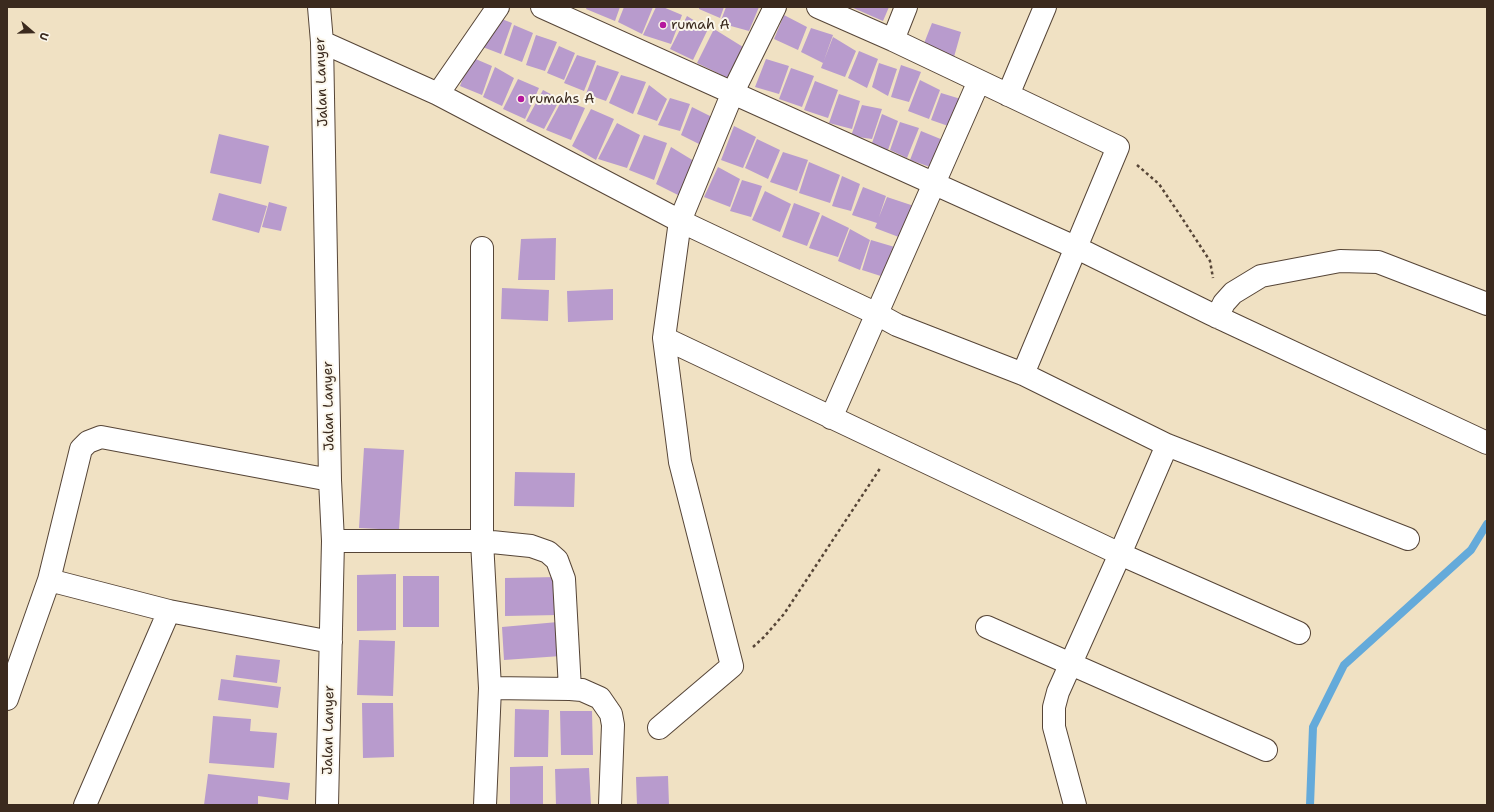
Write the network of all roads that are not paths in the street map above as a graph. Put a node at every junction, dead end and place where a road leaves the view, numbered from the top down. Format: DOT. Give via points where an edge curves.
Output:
graph roads {
  1 [pos="319,7"];
  2 [pos="498,7"];
  3 [pos="542,7"];
  4 [pos="775,7"];
  5 [pos="818,7"];
  6 [pos="906,7"];
  7 [pos="1045,7"];
  8 [pos="893,40"];
  9 [pos="322,42"];
  10 [pos="979,82"];
  11 [pos="733,92"];
  12 [pos="438,94"];
  13 [pos="1008,95"];
  14 [pos="934,183"];
  15 [pos="680,222"];
  16 [pos="482,248"];
  17 [pos="1076,248"];
  18 [pos="1487,304"];
  19 [pos="877,314"];
  20 [pos="1214,316"];
  21 [pos="664,338"];
  22 [pos="1023,374"];
  23 [pos="831,418"];
  24 [pos="1487,443"];
  25 [pos="1167,445"];
  26 [pos="330,480"];
  27 [pos="1408,539"];
  28 [pos="333,541"];
  29 [pos="482,541"];
  30 [pos="1120,554"];
  31 [pos="48,580"];
  32 [pos="169,611"];
  33 [pos="987,627"];
  34 [pos="1299,633"];
  35 [pos="331,642"];
  36 [pos="1070,663"];
  37 [pos="490,688"];
  38 [pos="570,689"];
  39 [pos="7,699"];
  40 [pos="659,728"];
  41 [pos="1266,750"];
  42 [pos="85,805"];
  43 [pos="327,805"];
  44 [pos="485,805"];
  45 [pos="610,805"];
  46 [pos="1075,805"];
  1 -- 9 [label="street, Jalan Lanyer"];
  2 -- 12 [label="street"];
  3 -- 11 [label="street"];
  4 -- 11 [label="street"];
  5 -- 8 [label="street"];
  6 -- 8 [label="street"];
  7 -- 13 [label="street"];
  8 -- 10 [label="street"];
  9 -- 12 [label="street"];
  9 -- 26 [label="street, Jalan Lanyer"];
  10 -- 13 [label="street"];
  10 -- 14 [label="street"];
  11 -- 14 [label="street"];
  11 -- 15 [label="street"];
  12 -- 15 [label="street"];
  13 -- 17 [label="street" via="1118,147"];
  14 -- 17 [label="street"];
  14 -- 19 [label="street"];
  15 -- 19 [label="street"];
  15 -- 21 [label="street"];
  16 -- 29 [label="street"];
  17 -- 20 [label="street"];
  17 -- 22 [label="street"];
  18 -- 20 [label="street" via="1378,262 1340,261 1261,276 1233,293"];
  19 -- 22 [label="street" via="897,325"];
  19 -- 23 [label="street"];
  20 -- 24 [label="street"];
  21 -- 23 [label="street"];
  21 -- 40 [label="street" via="680,462 732,666"];
  22 -- 25 [label="street"];
  23 -- 30 [label="street"];
  25 -- 27 [label="street"];
  25 -- 30 [label="street"];
  26 -- 28 [label="street, Jalan Lanyer"];
  26 -- 31 [label="street" via="101,437 88,442 81,450"];
  28 -- 29 [label="street"];
  28 -- 35 [label="street, Jalan Lanyer"];
  29 -- 37 [label="street"];
  29 -- 38 [label="street" via="531,546 548,552 557,560 564,579"];
  30 -- 34 [label="street"];
  30 -- 36 [label="street"];
  31 -- 32 [label="street"];
  31 -- 39 [label="street"];
  32 -- 35 [label="street"];
  32 -- 42 [label="street"];
  33 -- 36 [label="street"];
  35 -- 43 [label="street, Jalan Lanyer"];
  36 -- 41 [label="street"];
  36 -- 46 [label="street" via="1054,707 1054,727"];
  37 -- 38 [label="street"];
  37 -- 44 [label="street"];
  38 -- 45 [label="street" via="582,690 600,698 611,714 613,725"];
}
